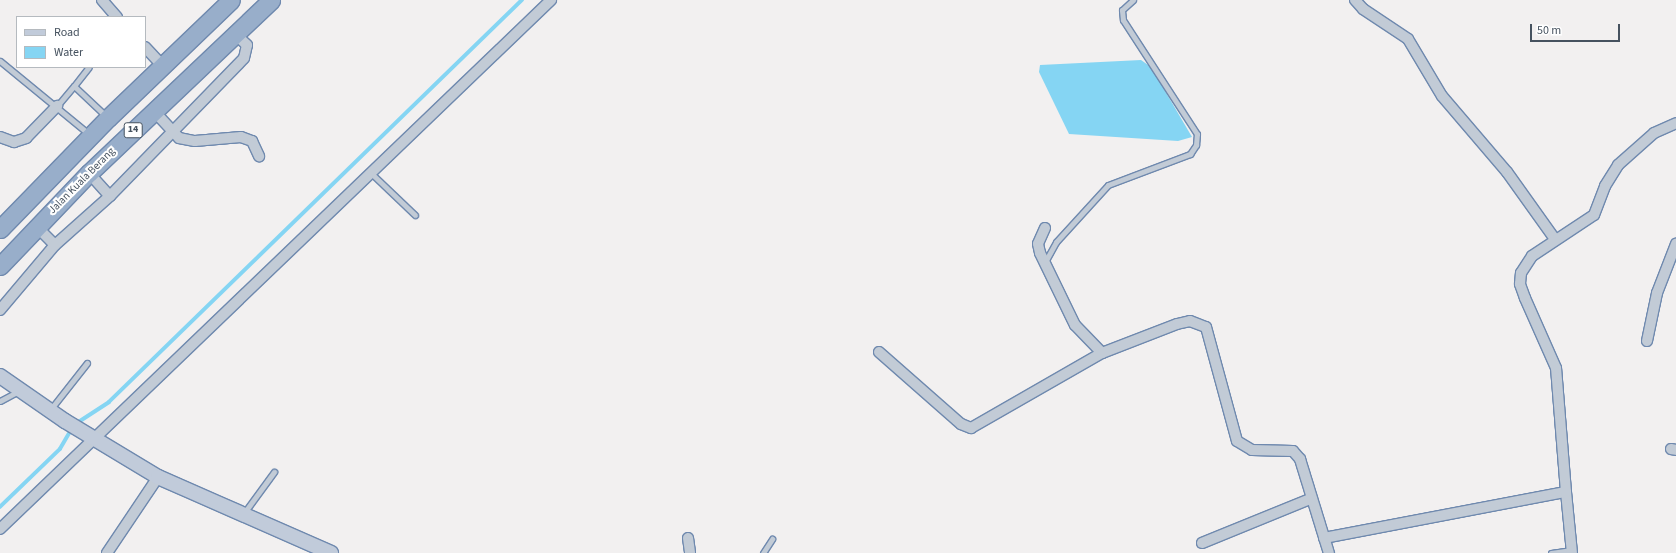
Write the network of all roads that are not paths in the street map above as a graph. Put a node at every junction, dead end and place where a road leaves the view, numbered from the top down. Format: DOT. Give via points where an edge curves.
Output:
graph roads {
  1 [pos="102,0"];
  2 [pos="231,0"];
  3 [pos="271,0"];
  4 [pos="551,0"];
  5 [pos="1133,0"];
  6 [pos="1355,0"];
  7 [pos="116,16"];
  8 [pos="234,33"];
  9 [pos="146,48"];
  10 [pos="0,61"];
  11 [pos="162,65"];
  12 [pos="88,68"];
  13 [pos="74,86"];
  14 [pos="57,106"];
  15 [pos="153,110"];
  16 [pos="108,118"];
  17 [pos="1676,123"];
  18 [pos="172,130"];
  19 [pos="91,136"];
  20 [pos="0,137"];
  21 [pos="259,156"];
  22 [pos="89,173"];
  23 [pos="373,175"];
  24 [pos="110,196"];
  25 [pos="415,215"];
  26 [pos="37,227"];
  27 [pos="1045,228"];
  28 [pos="0,229"];
  29 [pos="1554,238"];
  30 [pos="1676,244"];
  31 [pos="55,245"];
  32 [pos="1,261"];
  33 [pos="1045,262"];
  34 [pos="0,310"];
  35 [pos="1647,341"];
  36 [pos="879,352"];
  37 [pos="1102,353"];
  38 [pos="87,363"];
  39 [pos="0,376"];
  40 [pos="21,391"];
  41 [pos="0,400"];
  42 [pos="49,411"];
  43 [pos="90,437"];
  44 [pos="274,472"];
  45 [pos="158,477"];
  46 [pos="1566,492"];
  47 [pos="1310,499"];
  48 [pos="244,514"];
  49 [pos="0,529"];
  50 [pos="688,538"];
  51 [pos="1324,538"];
  52 [pos="772,539"];
  53 [pos="1202,543"];
  54 [pos="1572,551"];
  55 [pos="107,553"];
  56 [pos="329,553"];
  57 [pos="690,553"];
  58 [pos="763,553"];
  59 [pos="1329,553"];
  60 [pos="1551,553"];
  1 -- 7 [label="street"];
  2 -- 11 [label="highway, 14"];
  3 -- 8 [label="highway, Jalan Kuala Berang / 14"];
  4 -- 23 [label="street"];
  5 -- 33 [label="lane" via="1122,10 1123,20 1197,134 1196,145 1190,154 1108,185 1056,242"];
  6 -- 29 [label="street" via="1362,9 1408,39 1442,96 1507,172"];
  8 -- 15 [label="highway, Jalan Kuala Berang / 14"];
  8 -- 18 [label="street" via="247,45 244,58"];
  9 -- 11 [label="street"];
  10 -- 14 [label="lane"];
  11 -- 16 [label="highway, 14"];
  12 -- 13 [label="lane"];
  13 -- 14 [label="lane"];
  13 -- 16 [label="lane"];
  14 -- 19 [label="lane"];
  14 -- 20 [label="street" via="26,138 14,142"];
  15 -- 18 [label="street"];
  15 -- 22 [label="highway, Jalan Kuala Berang / 14"];
  16 -- 19 [label="highway, 14"];
  17 -- 29 [label="street" via="1654,133 1618,165 1594,215"];
  18 -- 21 [label="street" via="190,141 241,137 252,141"];
  18 -- 24 [label="street"];
  19 -- 28 [label="highway, 14"];
  22 -- 24 [label="street"];
  22 -- 26 [label="highway, Jalan Kuala Berang / 14"];
  23 -- 25 [label="lane"];
  23 -- 43 [label="street"];
  24 -- 31 [label="street"];
  26 -- 31 [label="street"];
  26 -- 32 [label="highway" via="22,230 5,248"];
  27 -- 33 [label="street" via="1038,244"];
  29 -- 46 [label="street" via="1525,264 1520,284 1556,368"];
  30 -- 35 [label="street" via="1657,293"];
  31 -- 34 [label="street"];
  33 -- 37 [label="street" via="1075,325"];
  36 -- 37 [label="street" via="961,424 971,428"];
  37 -- 47 [label="street" via="1178,324 1199,322 1206,327 1237,441 1252,450 1293,451 1300,459"];
  38 -- 42 [label="lane"];
  39 -- 40 [label="main road"];
  40 -- 41 [label="lane"];
  40 -- 42 [label="main road"];
  42 -- 43 [label="main road"];
  43 -- 45 [label="main road"];
  43 -- 49 [label="street"];
  44 -- 48 [label="lane"];
  45 -- 48 [label="main road"];
  45 -- 55 [label="street"];
  46 -- 51 [label="street"];
  46 -- 54 [label="street"];
  47 -- 51 [label="street"];
  47 -- 53 [label="street"];
  48 -- 56 [label="main road"];
  50 -- 57 [label="street"];
  51 -- 59 [label="street"];
  52 -- 58 [label="lane"];
  54 -- 60 [label="lane"];
}
